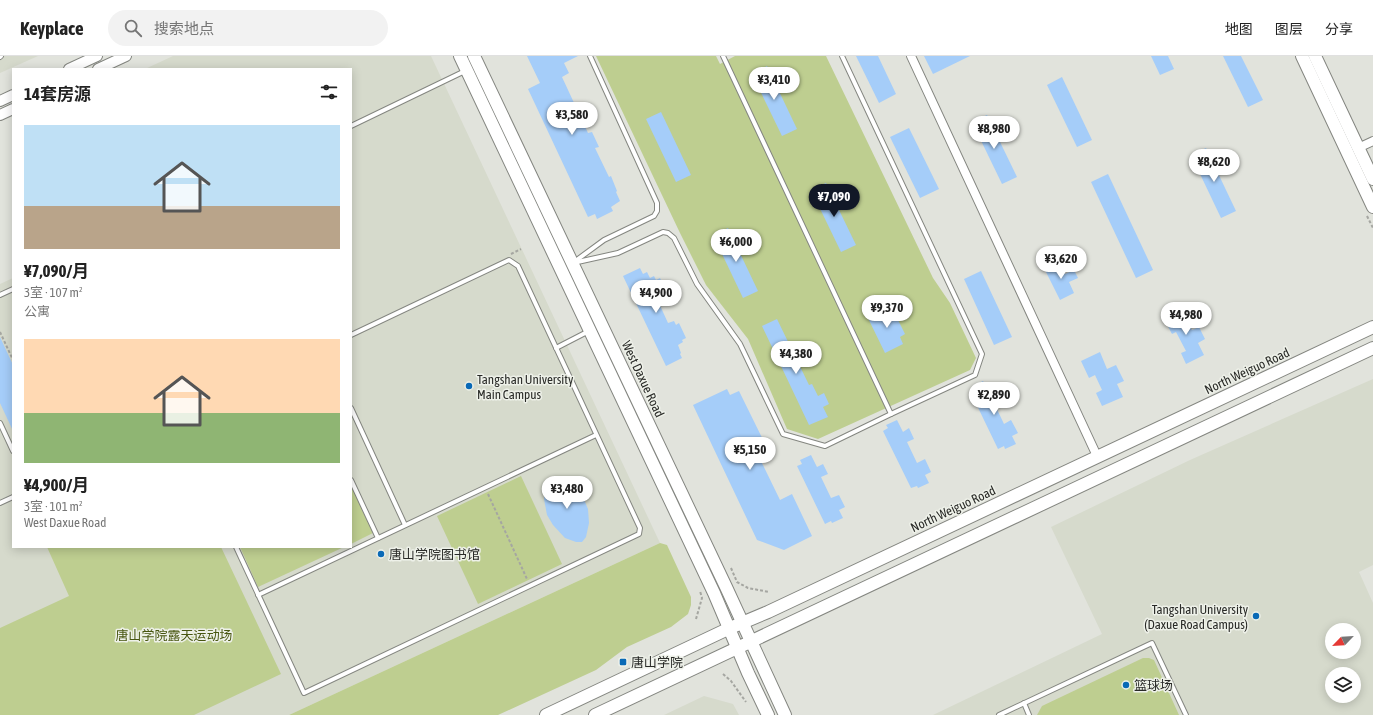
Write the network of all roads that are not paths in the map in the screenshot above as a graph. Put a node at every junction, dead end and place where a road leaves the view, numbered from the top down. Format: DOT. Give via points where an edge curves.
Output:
graph roads {
  1 [pos="96,56"];
  2 [pos="126,56"];
  3 [pos="460,56"];
  4 [pos="474,56"];
  5 [pos="590,56"];
  6 [pos="723,56"];
  7 [pos="842,56"];
  8 [pos="911,56"];
  9 [pos="1302,56"];
  10 [pos="1315,56"];
  11 [pos="70,68"];
  12 [pos="100,68"];
  13 [pos="467,70"];
  14 [pos="12,95"];
  15 [pos="0,101"];
  16 [pos="12,109"];
  17 [pos="0,115"];
  18 [pos="352,126"];
  19 [pos="1373,141"];
  20 [pos="1358,148"];
  21 [pos="1373,179"];
  22 [pos="1373,207"];
  23 [pos="572,263"];
  24 [pos="12,289"];
  25 [pos="0,295"];
  26 [pos="1373,327"];
  27 [pos="590,331"];
  28 [pos="352,335"];
  29 [pos="556,348"];
  30 [pos="1373,348"];
  31 [pos="352,410"];
  32 [pos="891,414"];
  33 [pos="0,423"];
  34 [pos="596,435"];
  35 [pos="12,449"];
  36 [pos="1097,456"];
  37 [pos="352,482"];
  38 [pos="12,497"];
  39 [pos="0,503"];
  40 [pos="405,525"];
  41 [pos="378,538"];
  42 [pos="236,548"];
  43 [pos="258,595"];
  44 [pos="743,623"];
  45 [pos="730,628"];
  46 [pos="752,641"];
  47 [pos="737,647"];
  48 [pos="1024,704"];
  49 [pos="546,715"];
  50 [pos="595,715"];
  51 [pos="768,715"];
  52 [pos="785,715"];
  53 [pos="999,715"];
  54 [pos="1029,715"];
  55 [pos="1186,715"];
  1 -- 11 [label="street"];
  2 -- 12 [label="street"];
  3 -- 13 [label="main road, West Daxue Road"];
  4 -- 23 [label="main road, West Daxue Road"];
  5 -- 23 [label="lane" via="657,203 657,211 654,216 604,240"];
  6 -- 32 [label="lane"];
  7 -- 32 [label="lane" via="982,354 975,375"];
  8 -- 36 [label="street"];
  9 -- 22 [label="main road"];
  10 -- 20 [label="main road"];
  13 -- 18 [label="lane"];
  13 -- 27 [label="main road, West Daxue Road"];
  14 -- 15 [label="street"];
  16 -- 17 [label="street"];
  19 -- 20 [label="street"];
  20 -- 21 [label="main road"];
  23 -- 32 [label="lane" via="618,252 663,232 668,233 674,238 697,284 740,344 783,434 825,446"];
  23 -- 44 [label="main road, West Daxue Road"];
  24 -- 25 [label="lane"];
  26 -- 36 [label="main road, North Weiguo Road"];
  27 -- 29 [label="lane"];
  27 -- 45 [label="main road, West Daxue Road"];
  28 -- 29 [label="lane" via="509,260 518,266"];
  29 -- 34 [label="lane"];
  30 -- 46 [label="main road"];
  31 -- 40 [label="lane"];
  33 -- 35 [label="lane"];
  34 -- 40 [label="lane"];
  34 -- 43 [label="lane" via="640,528 639,534 304,693"];
  36 -- 44 [label="main road, North Weiguo Road"];
  37 -- 41 [label="lane"];
  38 -- 39 [label="lane"];
  40 -- 41 [label="lane"];
  41 -- 43 [label="lane"];
  42 -- 43 [label="lane"];
  44 -- 45 [label="main road, North Weiguo Road"];
  44 -- 46 [label="main road, West Daxue Road"];
  45 -- 47 [label="main road, West Daxue Road"];
  45 -- 49 [label="main road, North Weiguo Road"];
  46 -- 47 [label="main road"];
  46 -- 52 [label="main road, West Daxue Road"];
  47 -- 50 [label="main road"];
  47 -- 51 [label="main road, West Daxue Road"];
  48 -- 53 [label="lane"];
  48 -- 54 [label="lane"];
  48 -- 55 [label="lane" via="1152,643"];
}
